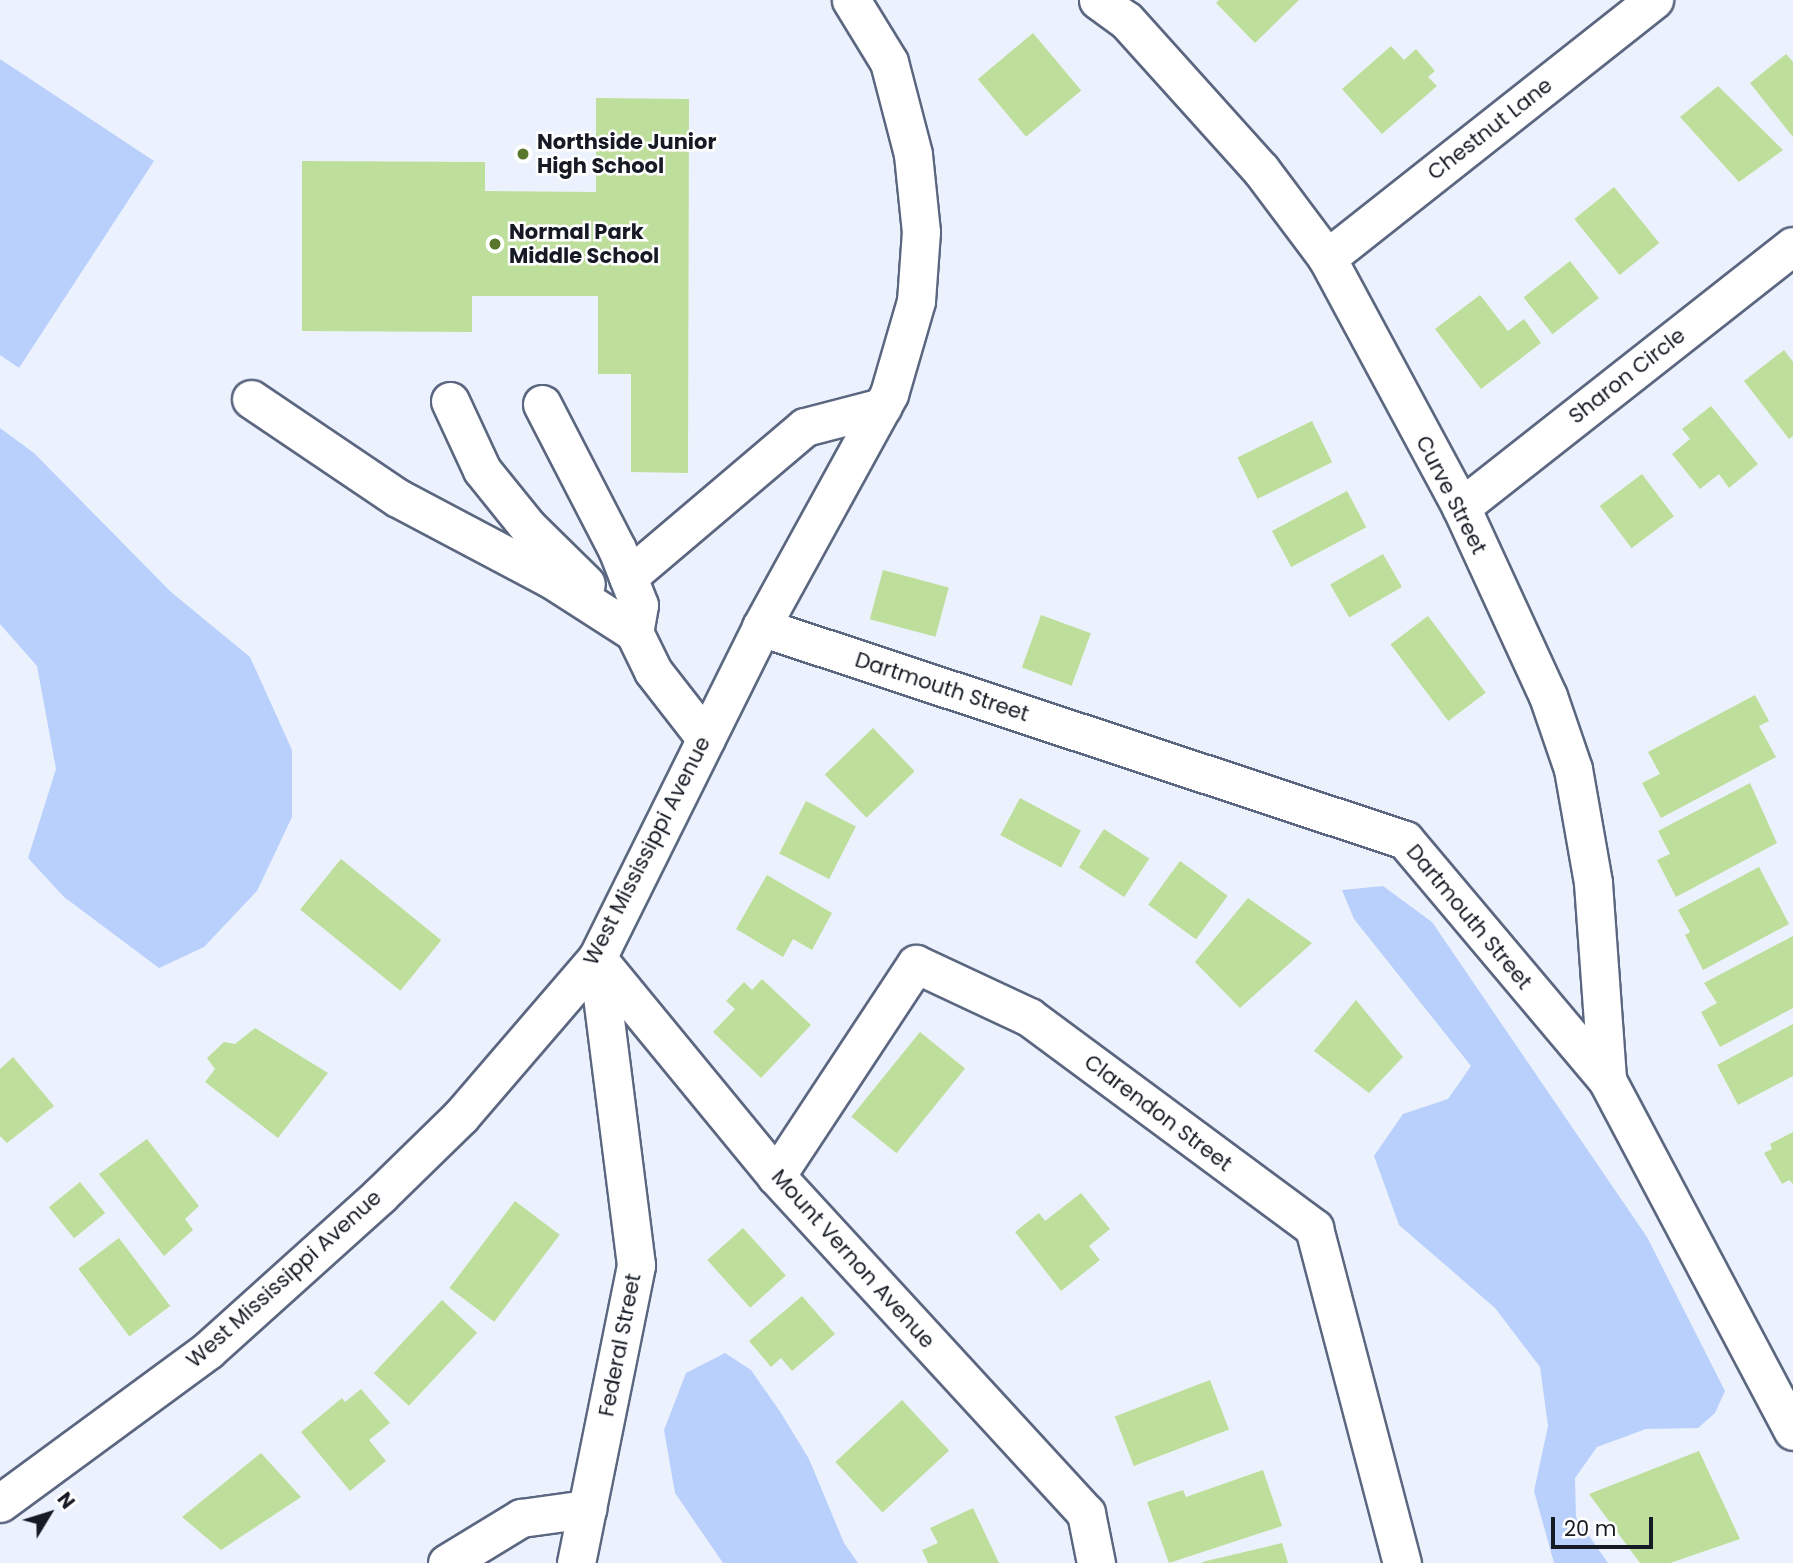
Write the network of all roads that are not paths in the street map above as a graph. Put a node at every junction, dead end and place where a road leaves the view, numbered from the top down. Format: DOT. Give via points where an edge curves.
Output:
graph roads {
  1 [pos="851,0"];
  2 [pos="1098,0"];
  3 [pos="1654,0"];
  4 [pos="1793,246"];
  5 [pos="1327,258"];
  6 [pos="251,399"];
  7 [pos="450,401"];
  8 [pos="542,404"];
  9 [pos="882,407"];
  10 [pos="1461,507"];
  11 [pos="628,577"];
  12 [pos="761,627"];
  13 [pos="634,632"];
  14 [pos="706,739"];
  15 [pos="597,958"];
  16 [pos="1607,1080"];
  17 [pos="776,1176"];
  18 [pos="1793,1431"];
  19 [pos="0,1503"];
  20 [pos="587,1509"];
  21 [pos="447,1563"];
  22 [pos="576,1563"];
  23 [pos="1096,1563"];
  24 [pos="1402,1563"];
  1 -- 9 [label="street, West Mississippi Avenue" via="890,62 913,154 921,232 916,301"];
  2 -- 5 [label="street, Curve Street" via="1126,20 1252,160"];
  3 -- 5 [label="street, Chestnut Lane"];
  4 -- 10 [label="street, Sharon Circle"];
  5 -- 10 [label="street, Curve Street"];
  6 -- 13 [label="street" via="398,498 551,579"];
  7 -- 13 [label="street" via="482,470 528,527"];
  8 -- 11 [label="street"];
  9 -- 11 [label="street" via="805,427"];
  9 -- 12 [label="street, West Mississippi Avenue"];
  10 -- 16 [label="street, Curve Street" via="1548,696 1573,769 1593,883"];
  11 -- 13 [label="street" via="639,605"];
  12 -- 14 [label="street, West Mississippi Avenue"];
  12 -- 16 [label="street, Dartmouth Street" via="1405,840"];
  13 -- 14 [label="street" via="653,671"];
  14 -- 15 [label="street, West Mississippi Avenue"];
  15 -- 17 [label="street, Mount Vernon Avenue"];
  15 -- 19 [label="street, West Mississippi Avenue" via="461,1116 380,1195 208,1350"];
  15 -- 20 [label="street, Federal Street" via="636,1265"];
  16 -- 18 [label="street, Dartmouth Street"];
  17 -- 23 [label="street, Mount Vernon Avenue" via="1086,1513"];
  17 -- 24 [label="street, Clarendon Street" via="916,964 1029,1017 1314,1228"];
  20 -- 21 [label="street" via="521,1518"];
  20 -- 22 [label="street, Federal Street"];
}
